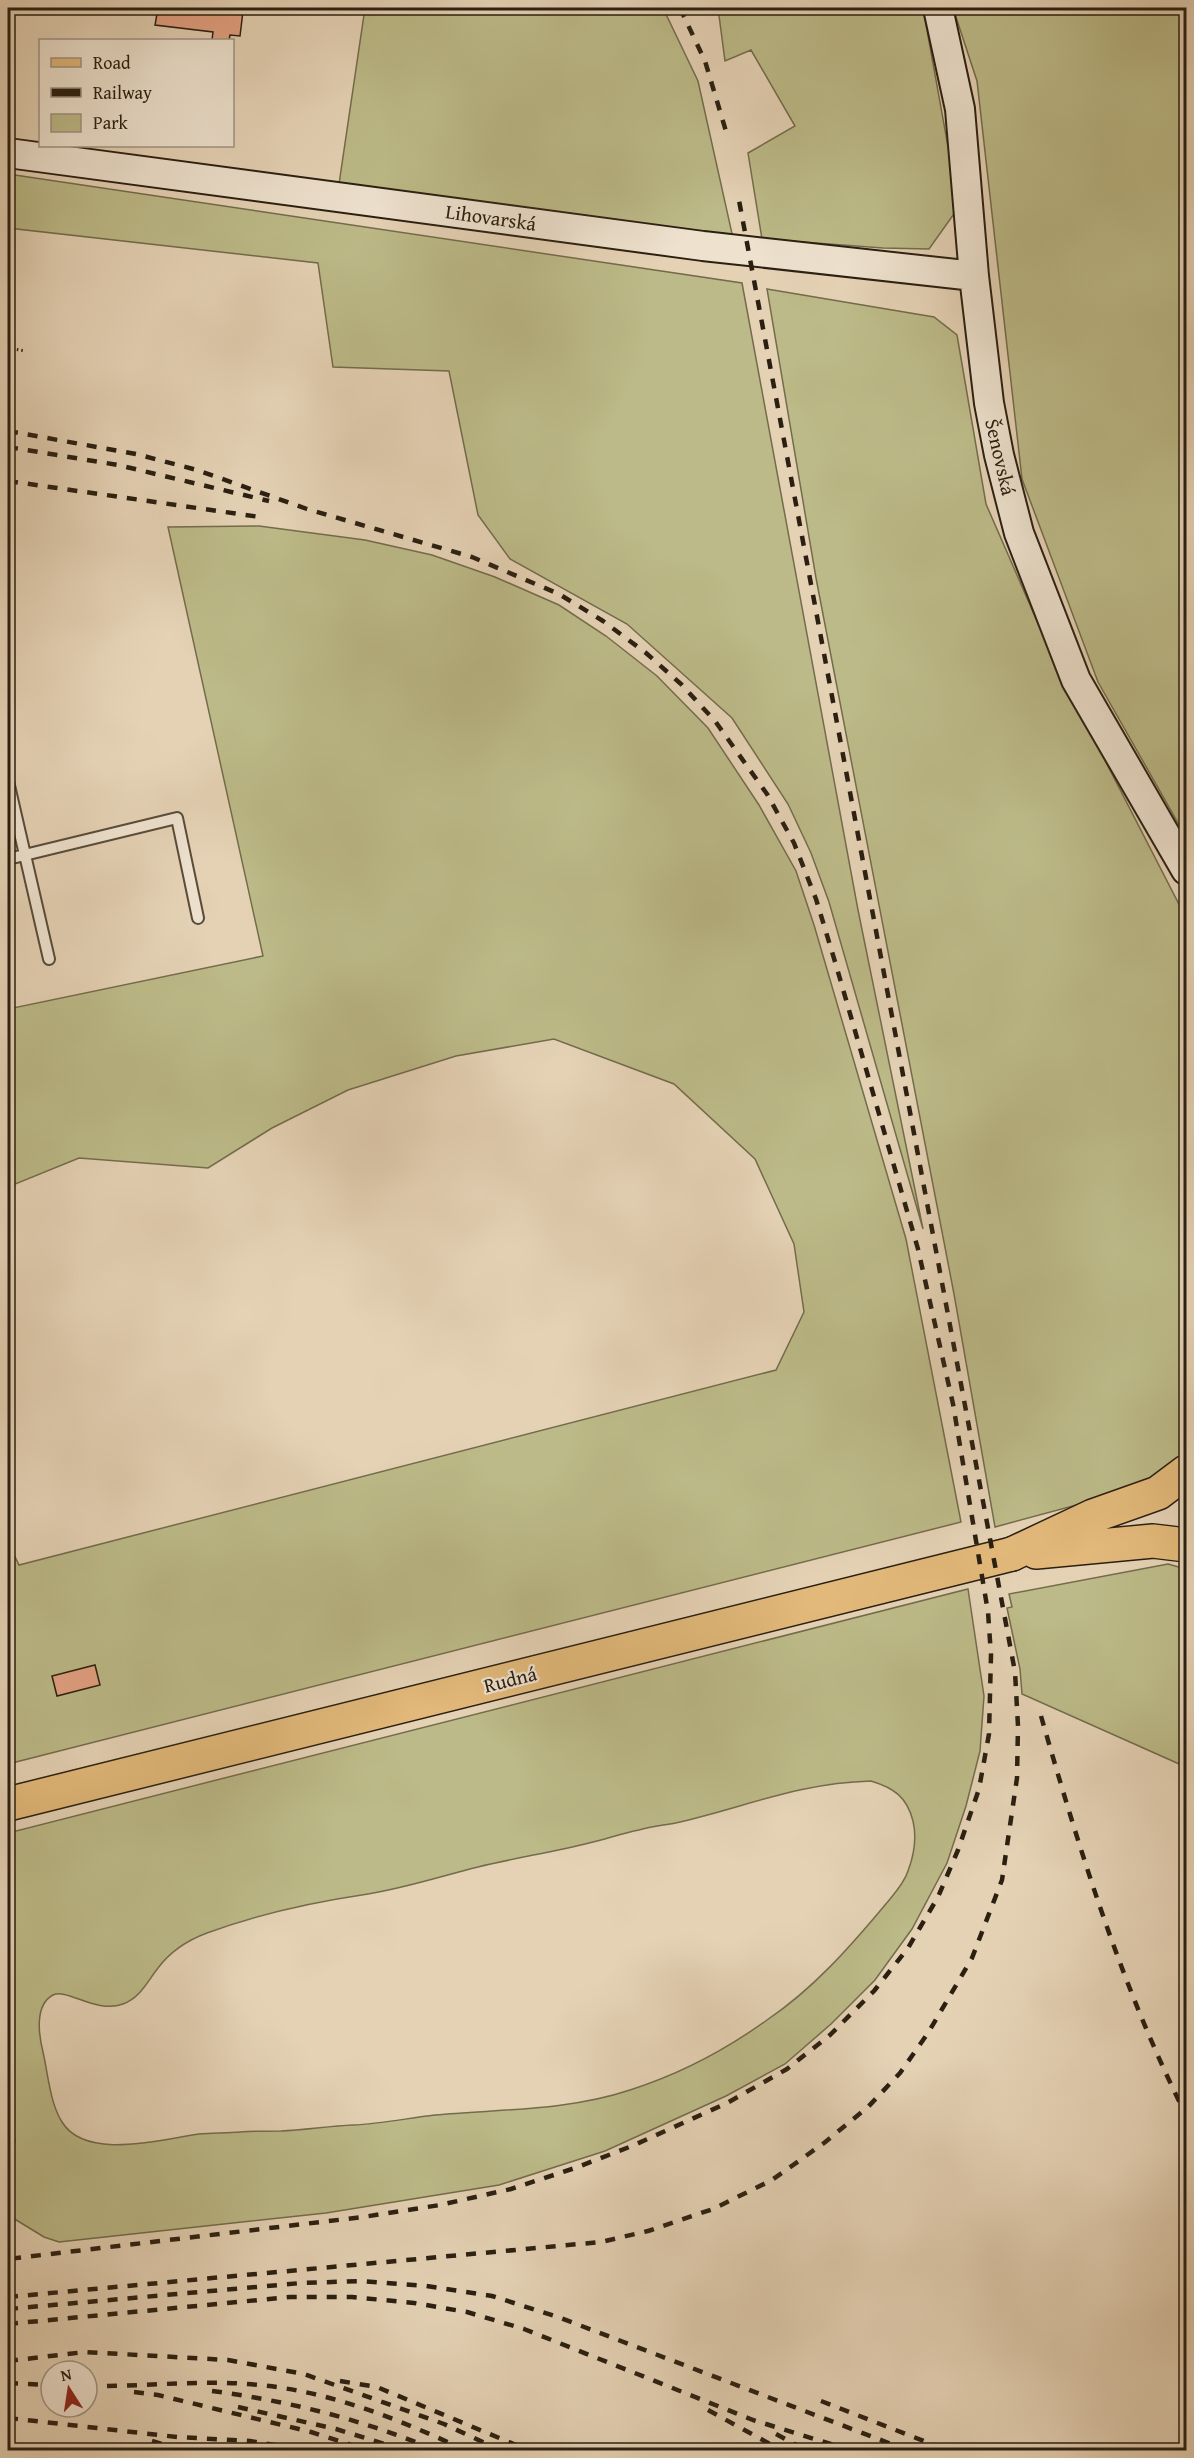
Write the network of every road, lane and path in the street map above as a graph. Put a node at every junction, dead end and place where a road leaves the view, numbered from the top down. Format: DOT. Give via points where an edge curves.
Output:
graph roads {
  1 [pos="938,8"];
  2 [pos="8,153"];
  3 [pos="974,276"];
  4 [pos="8,348"];
  5 [pos="25,351"];
  6 [pos="8,781"];
  7 [pos="25,855"];
  8 [pos="8,859"];
  9 [pos="1186,870"];
  10 [pos="198,918"];
  11 [pos="49,959"];
  12 [pos="1186,1472"];
  13 [pos="1186,1493"];
  14 [pos="1186,1526"];
  15 [pos="1098,1531"];
  16 [pos="1186,1545"];
  17 [pos="8,1804"];
  1 -- 3 [label="street, Šenovská" via="960,109"];
  2 -- 3 [label="street, Lihovarská" via="704,246"];
  3 -- 9 [label="street, Šenovská" via="989,403 1019,533 1076,680"];
  4 -- 5 [label="path"];
  6 -- 7 [label="lane"];
  7 -- 8 [label="lane"];
  7 -- 10 [label="lane" via="177,818"];
  7 -- 11 [label="lane"];
  12 -- 15 [label="main road"];
  13 -- 15 [label="main road"];
  14 -- 15 [label="main road"];
  15 -- 16 [label="main road"];
  15 -- 17 [label="main road, Rudná"];
}
